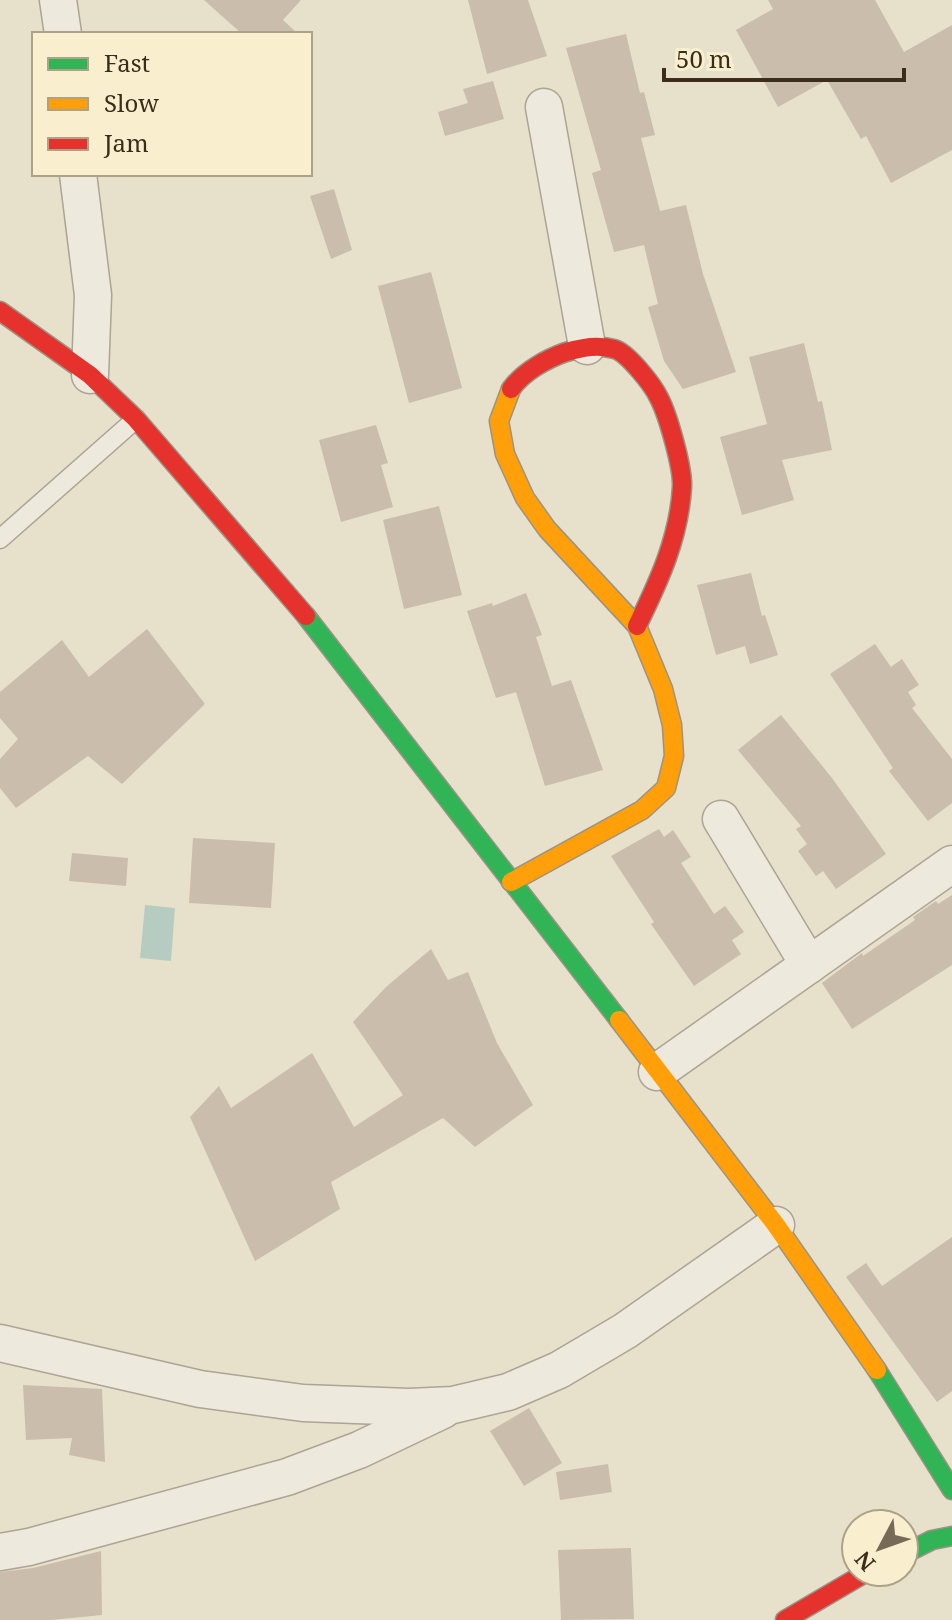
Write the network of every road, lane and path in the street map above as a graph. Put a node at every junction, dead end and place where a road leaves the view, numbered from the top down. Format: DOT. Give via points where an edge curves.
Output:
graph roads {
  1 [pos="58,0"];
  2 [pos="63,32"];
  3 [pos="544,107"];
  4 [pos="78,176"];
  5 [pos="0,311"];
  6 [pos="587,346"];
  7 [pos="90,375"];
  8 [pos="136,419"];
  9 [pos="0,539"];
  10 [pos="637,626"];
  11 [pos="721,819"];
  12 [pos="952,864"];
  13 [pos="511,882"];
  14 [pos="809,965"];
  15 [pos="657,1072"];
  16 [pos="776,1225"];
  17 [pos="0,1343"];
  18 [pos="453,1405"];
  19 [pos="952,1490"];
  20 [pos="952,1536"];
  21 [pos="920,1546"];
  22 [pos="0,1552"];
  23 [pos="840,1588"];
  24 [pos="785,1620"];
  1 -- 2 [label="street"];
  3 -- 6 [label="street"];
  4 -- 7 [label="street" via="93,295"];
  5 -- 7 [label="street"];
  6 -- 10 [label="street" via="617,349 659,397 682,484 673,542"];
  6 -- 10 [label="street" via="548,358 512,386 499,421 505,454 525,498"];
  7 -- 8 [label="street"];
  8 -- 9 [label="lane"];
  8 -- 13 [label="street" via="322,634"];
  10 -- 13 [label="street" via="672,725 674,756 666,788 642,810"];
  11 -- 14 [label="street"];
  12 -- 14 [label="street"];
  13 -- 15 [label="street"];
  14 -- 15 [label="street"];
  15 -- 16 [label="street"];
  16 -- 18 [label="street" via="625,1331 559,1370 508,1392"];
  16 -- 19 [label="street" via="858,1339"];
  17 -- 18 [label="street" via="200,1389 289,1401"];
  18 -- 22 [label="street" via="287,1477"];
  20 -- 21 [label="street"];
  23 -- 24 [label="street"];
}
